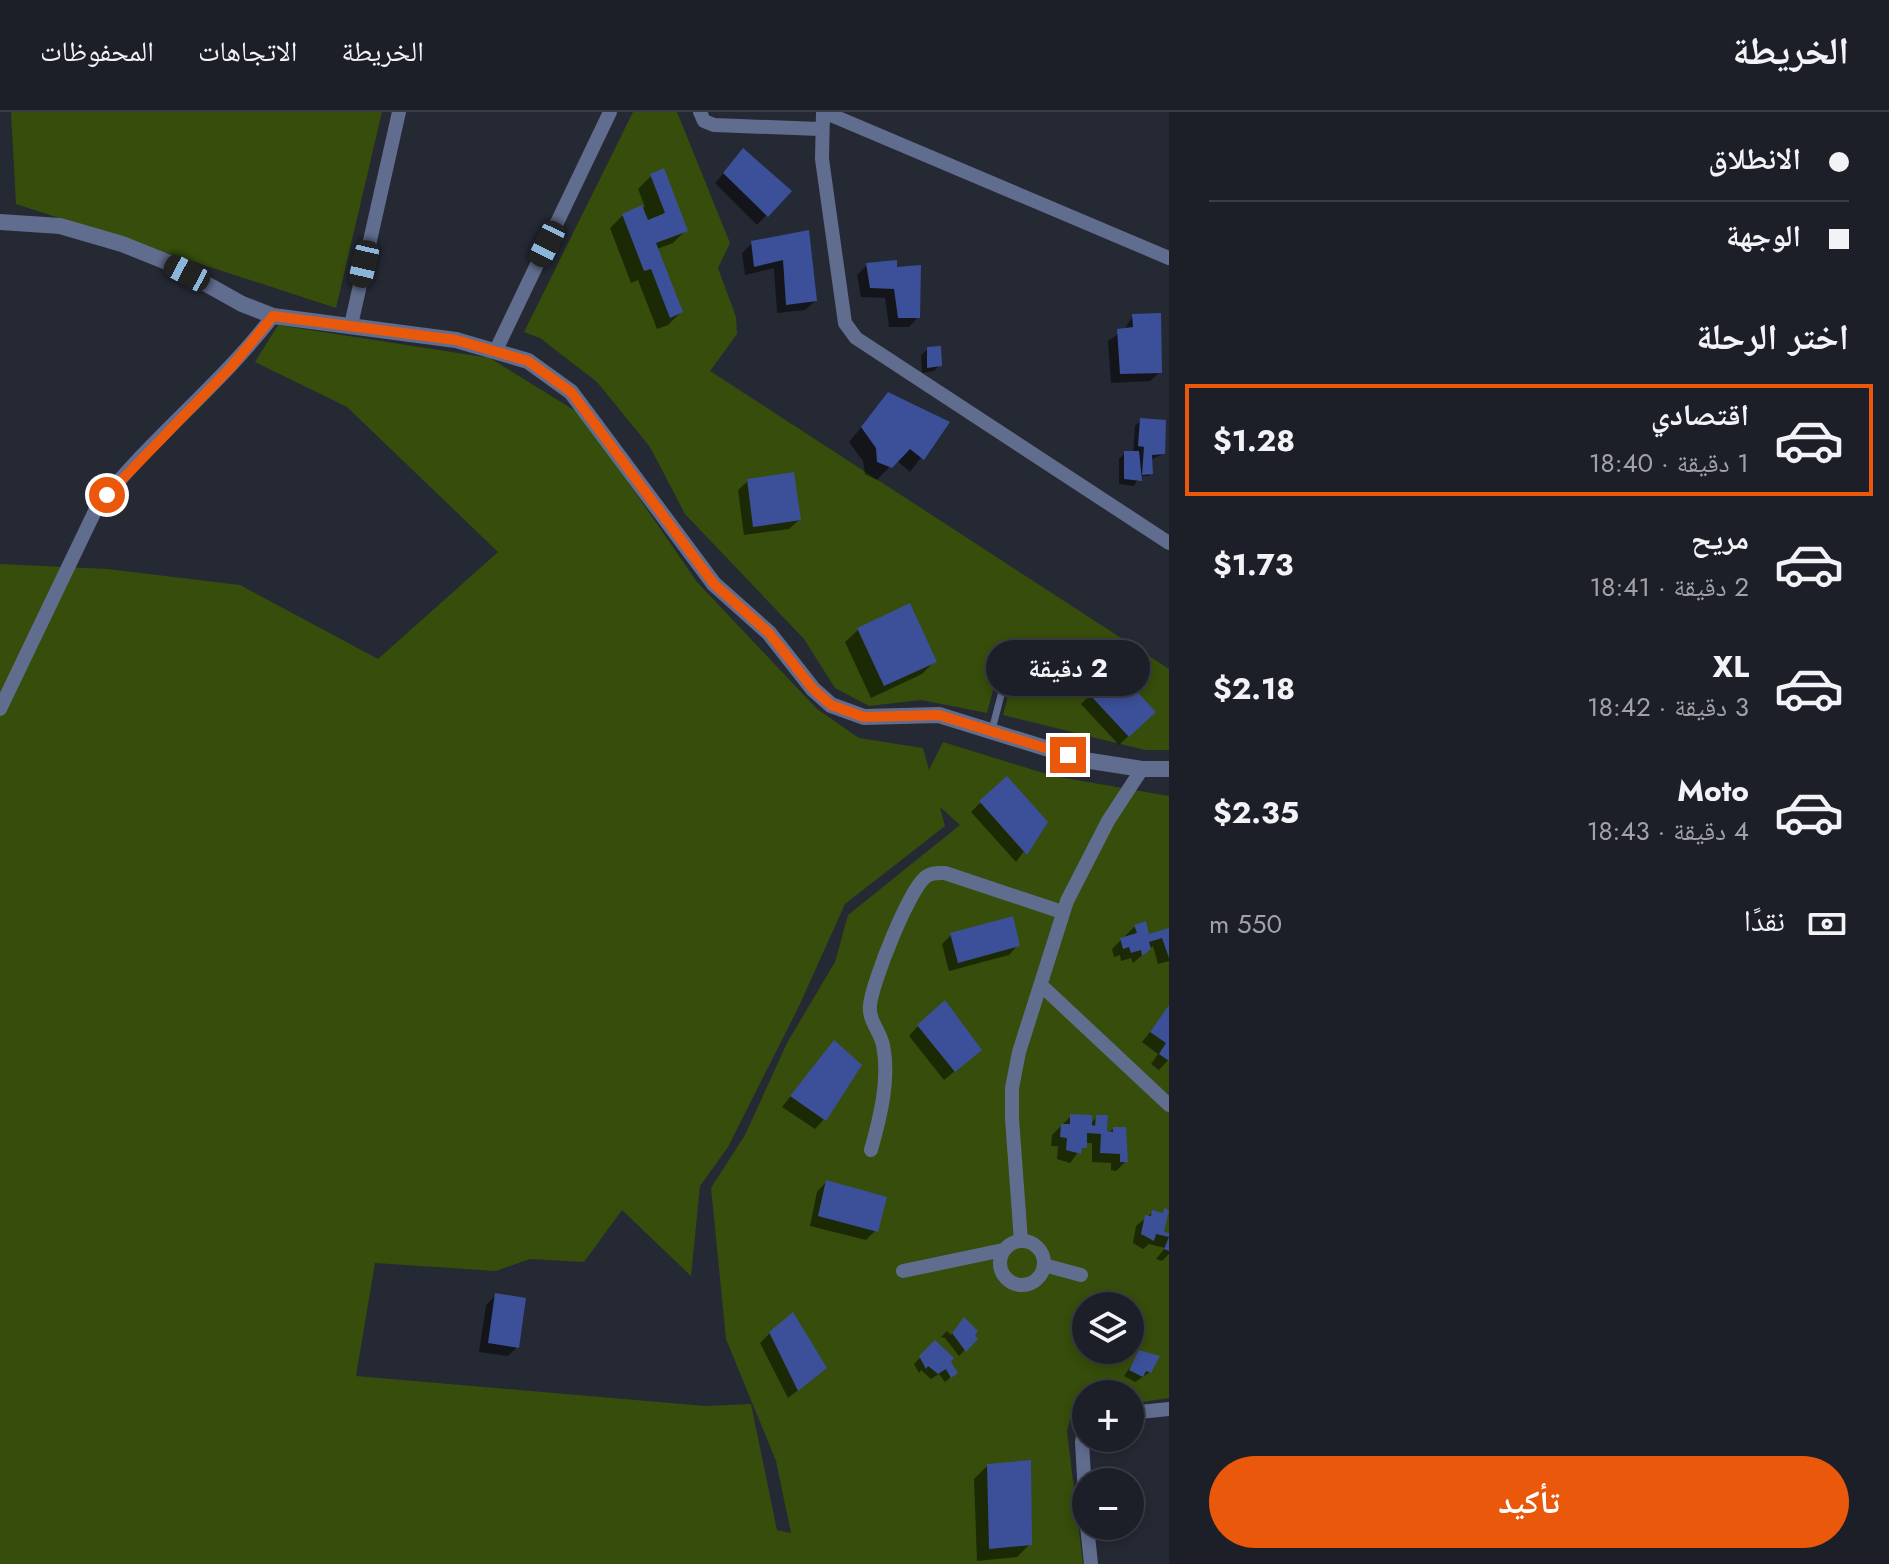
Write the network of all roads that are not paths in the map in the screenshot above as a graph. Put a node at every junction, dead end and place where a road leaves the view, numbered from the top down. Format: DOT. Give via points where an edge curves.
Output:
graph roads {
  1 [pos="399,112"];
  2 [pos="610,112"];
  3 [pos="700,112"];
  4 [pos="824,112"];
  5 [pos="820,129"];
  6 [pos="0,222"];
  7 [pos="1169,258"];
  8 [pos="273,316"];
  9 [pos="351,325"];
  10 [pos="496,350"];
  11 [pos="1169,543"];
  12 [pos="1010,660"];
  13 [pos="0,709"];
  14 [pos="992,730"];
  15 [pos="1142,769"];
  16 [pos="1169,769"];
  17 [pos="1062,912"];
  18 [pos="1042,986"];
  19 [pos="1169,1105"];
  20 [pos="871,1150"];
  21 [pos="1021,1241"];
  22 [pos="1003,1250"];
  23 [pos="1044,1265"];
  24 [pos="903,1271"];
  25 [pos="1081,1275"];
  26 [pos="1169,1409"];
  27 [pos="1144,1412"];
  28 [pos="1088,1540"];
  29 [pos="1091,1564"];
  1 -- 9 [label="street"];
  2 -- 10 [label="street"];
  3 -- 5 [label="street" via="714,125"];
  4 -- 5 [label="street"];
  4 -- 7 [label="street"];
  5 -- 11 [label="street" via="845,323 856,338"];
  6 -- 8 [label="street" via="60,226 122,244"];
  8 -- 9 [label="street"];
  8 -- 13 [label="street" via="96,509"];
  9 -- 10 [label="street"];
  10 -- 14 [label="street" via="528,361 571,392 714,584 769,633 831,705 864,717 939,715"];
  12 -- 14 [label="lane"];
  14 -- 15 [label="street" via="1084,760"];
  15 -- 16 [label="street"];
  15 -- 17 [label="street" via="1084,863"];
  17 -- 18 [label="street"];
  17 -- 20 [label="street" via="945,873 926,876 917,885 869,1008 883,1046 885,1073"];
  18 -- 19 [label="street"];
  18 -- 21 [label="street" via="1012,1088"];
  21 -- 22 [label="street"];
  21 -- 23 [label="street" via="1038,1248"];
  22 -- 23 [label="street" via="1000,1269 1014,1284 1033,1282"];
  22 -- 24 [label="street"];
  23 -- 25 [label="street"];
  26 -- 27 [label="street"];
  28 -- 29 [label="street"];
}
